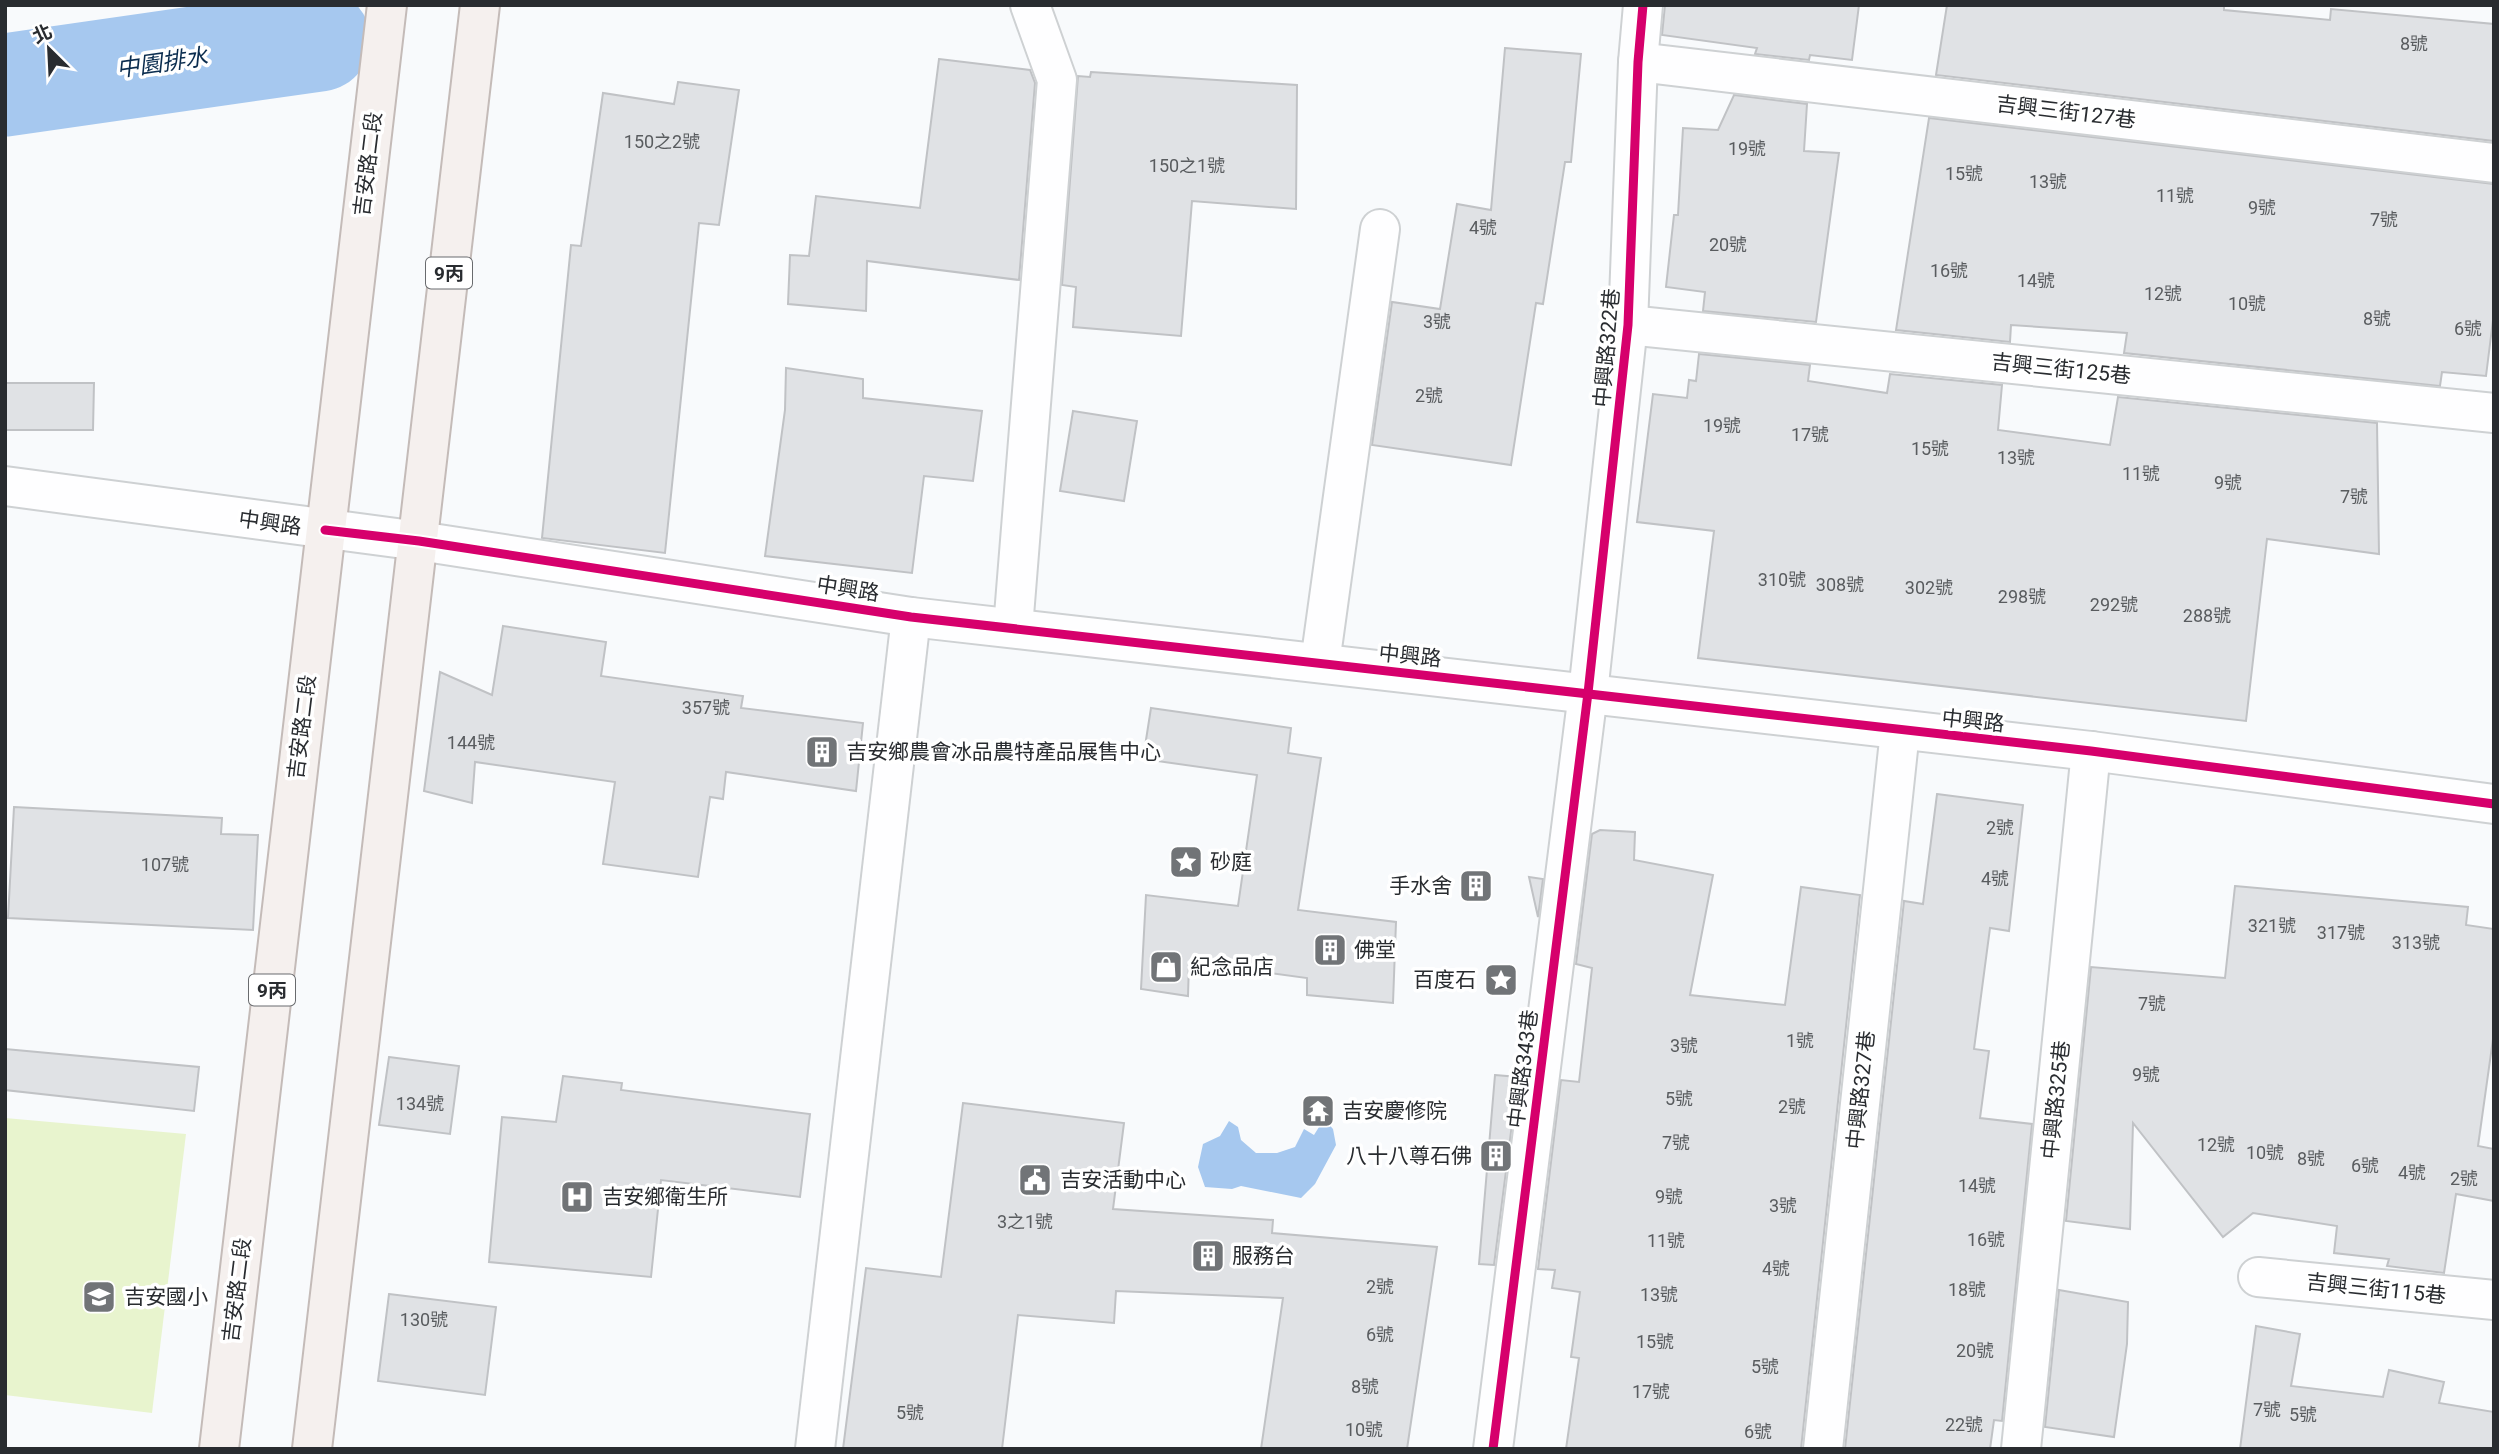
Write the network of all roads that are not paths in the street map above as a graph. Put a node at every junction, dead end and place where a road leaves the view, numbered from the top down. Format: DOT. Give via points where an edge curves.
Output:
graph roads {
  1 [pos="387,5"];
  2 [pos="480,5"];
  3 [pos="1030,5"];
  4 [pos="1643,5"];
  5 [pos="1638,62"];
  6 [pos="2494,163"];
  7 [pos="1380,229"];
  8 [pos="1628,325"];
  9 [pos="2494,413"];
  10 [pos="5,486"];
  11 [pos="325,530"];
  12 [pos="419,541"];
  13 [pos="911,617"];
  14 [pos="1013,628"];
  15 [pos="1320,663"];
  16 [pos="1588,693"];
  17 [pos="1900,731"];
  18 [pos="2091,751"];
  19 [pos="2494,804"];
  20 [pos="2258,1277"];
  21 [pos="2494,1300"];
  22 [pos="219,1449"];
  23 [pos="312,1449"];
  24 [pos="815,1449"];
  25 [pos="1493,1449"];
  26 [pos="1823,1449"];
  27 [pos="2021,1449"];
  1 -- 11 [label="main road, 吉安路二段 / 9丙"];
  2 -- 12 [label="main road, 9丙"];
  3 -- 14 [label="street" via="1057,80"];
  4 -- 5 [label="street, 中興路322巷"];
  5 -- 6 [label="street, 吉興三街127巷"];
  5 -- 8 [label="street, 中興路322巷"];
  7 -- 15 [label="street"];
  8 -- 9 [label="street, 吉興三街125巷"];
  8 -- 16 [label="street, 中興路322巷"];
  10 -- 11 [label="street, 中興路"];
  11 -- 12 [label="street, 中興路"];
  11 -- 22 [label="main road, 吉安路二段 / 9丙"];
  12 -- 13 [label="street, 中興路"];
  12 -- 23 [label="main road, 9丙"];
  13 -- 14 [label="street, 中興路"];
  13 -- 24 [label="street"];
  14 -- 15 [label="street, 中興路"];
  15 -- 16 [label="street, 中興路"];
  16 -- 17 [label="street, 中興路"];
  16 -- 25 [label="street, 中興路343巷"];
  17 -- 18 [label="street, 中興路"];
  17 -- 26 [label="street, 中興路327巷"];
  18 -- 19 [label="street, 中興路"];
  18 -- 27 [label="street, 中興路325巷"];
  20 -- 21 [label="street, 吉興三街115巷"];
}
